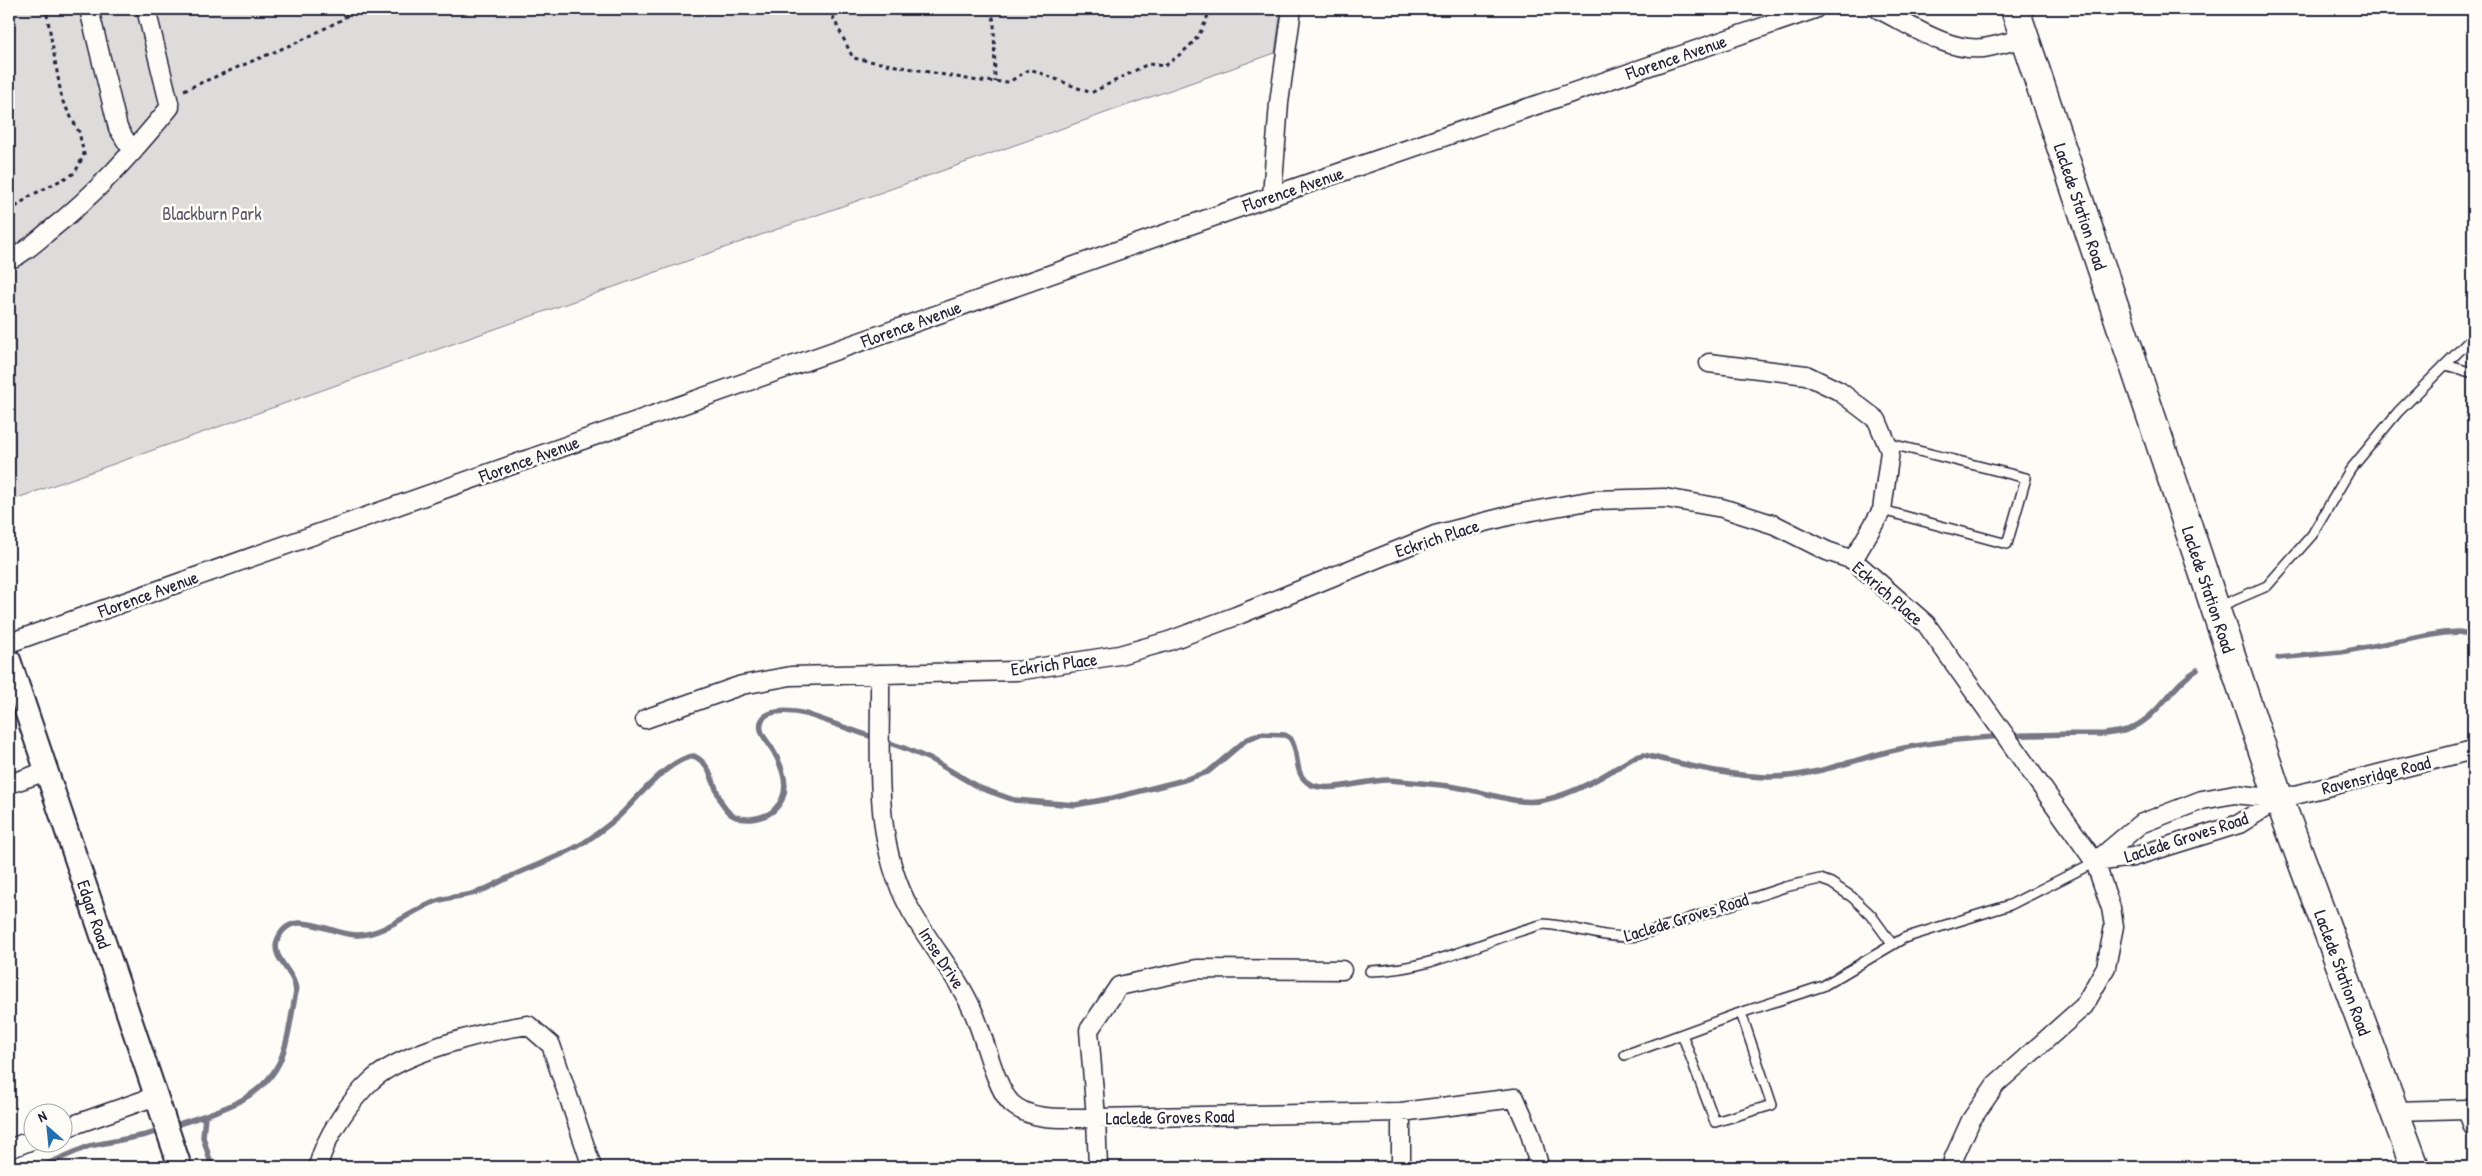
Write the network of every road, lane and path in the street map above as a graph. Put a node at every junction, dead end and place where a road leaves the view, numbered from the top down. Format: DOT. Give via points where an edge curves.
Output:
graph roads {
  1 [pos="46,9"];
  2 [pos="89,9"];
  3 [pos="146,9"];
  4 [pos="354,9"];
  5 [pos="829,9"];
  6 [pos="990,9"];
  7 [pos="1211,9"];
  8 [pos="1292,9"];
  9 [pos="1815,9"];
  10 [pos="1878,9"];
  11 [pos="2015,9"];
  12 [pos="2026,38"];
  13 [pos="995,82"];
  14 [pos="167,96"];
  15 [pos="133,152"];
  16 [pos="1272,196"];
  17 [pos="9,212"];
  18 [pos="9,260"];
  19 [pos="2473,338"];
  20 [pos="1709,363"];
  21 [pos="2446,365"];
  22 [pos="2473,373"];
  23 [pos="1886,443"];
  24 [pos="1882,510"];
  25 [pos="1853,560"];
  26 [pos="2216,608"];
  27 [pos="9,643"];
  28 [pos="9,660"];
  29 [pos="880,674"];
  30 [pos="645,719"];
  31 [pos="2473,750"];
  32 [pos="47,771"];
  33 [pos="9,784"];
  34 [pos="2279,799"];
  35 [pos="2095,862"];
  36 [pos="1892,944"];
  37 [pos="1342,970"];
  38 [pos="1370,971"];
  39 [pos="1741,1013"];
  40 [pos="1682,1034"];
  41 [pos="1625,1055"];
  42 [pos="156,1096"];
  43 [pos="2470,1110"];
  44 [pos="2395,1111"];
  45 [pos="1402,1112"];
  46 [pos="1096,1118"];
  47 [pos="72,1126"];
  48 [pos="2473,1126"];
  49 [pos="22,1144"];
  50 [pos="9,1149"];
  51 [pos="180,1167"];
  52 [pos="318,1167"];
  53 [pos="592,1167"];
  54 [pos="1098,1167"];
  55 [pos="1400,1167"];
  56 [pos="1533,1167"];
  57 [pos="1952,1167"];
  58 [pos="2415,1167"];
  1 -- 17 [label="path" via="62,100 79,132 84,154 75,173 30,196"];
  2 -- 15 [label="street" via="118,128"];
  3 -- 14 [label="street"];
  4 -- 14 [label="path" via="343,19 300,41"];
  5 -- 13 [label="path" via="853,58"];
  6 -- 13 [label="path" via="994,22"];
  7 -- 13 [label="path" via="1204,29 1192,46 1165,66 1148,64 1091,94 1030,69 1009,82"];
  8 -- 16 [label="street" via="1279,103"];
  9 -- 16 [label="street, Florence Avenue"];
  10 -- 12 [label="street" via="1962,46 1982,48"];
  11 -- 12 [label="main road, Laclede Station Road"];
  12 -- 26 [label="main road, Laclede Station Road"];
  14 -- 15 [label="street" via="170,107"];
  15 -- 18 [label="street" via="77,209"];
  16 -- 27 [label="street, Florence Avenue"];
  19 -- 21 [label="lane"];
  20 -- 23 [label="street" via="1806,375 1839,391 1877,420"];
  21 -- 22 [label="lane"];
  21 -- 26 [label="lane" via="2398,412 2356,462 2312,535 2267,586"];
  23 -- 24 [label="street" via="1890,451"];
  23 -- 24 [label="lane" via="2026,478 2007,544"];
  24 -- 25 [label="street"];
  25 -- 29 [label="street, Eckrich Place" via="1775,525 1722,508 1665,498 1594,500 1516,514 1435,535 1236,616 1118,656 1016,671"];
  25 -- 35 [label="street, Eckrich Place" via="1926,624"];
  26 -- 34 [label="main road, Laclede Station Road"];
  28 -- 32 [label="street, Edgar Road"];
  29 -- 30 [label="street, Eckrich Place" via="790,676 742,685"];
  29 -- 46 [label="street, Imse Drive" via="882,819 889,861 910,909 973,1009 1002,1089 1012,1104 1035,1116"];
  31 -- 34 [label="street, Ravensridge Road"];
  32 -- 33 [label="street"];
  32 -- 42 [label="street, Edgar Road"];
  34 -- 35 [label="street, Laclede Groves Road" via="2239,824 2133,857"];
  34 -- 35 [label="street, Laclede Groves Road" via="2234,794 2202,800 2140,824"];
  34 -- 44 [label="main road, Laclede Station Road"];
  35 -- 36 [label="lane, Laclede Groves Road" via="2010,905"];
  35 -- 57 [label="street" via="2114,926 2106,967 2084,1006 1996,1084 1971,1120"];
  36 -- 38 [label="lane, Laclede Groves Road" via="1871,915 1852,897 1831,883 1820,880 1785,887 1637,936 1619,938 1564,925 1544,924 1430,963"];
  36 -- 39 [label="lane, Laclede Groves Road" via="1823,986"];
  37 -- 46 [label="street, Laclede Groves Road" via="1197,969 1119,986 1089,1030"];
  39 -- 40 [label="lane, Laclede Groves Road"];
  39 -- 40 [label="lane" via="1772,1105 1715,1122"];
  40 -- 41 [label="lane, Laclede Groves Road"];
  42 -- 47 [label="street"];
  42 -- 51 [label="street, Edgar Road"];
  43 -- 44 [label="street"];
  43 -- 48 [label="street"];
  44 -- 58 [label="main road, Laclede Station Road"];
  45 -- 46 [label="street, Laclede Groves Road"];
  45 -- 55 [label="street"];
  45 -- 56 [label="street, Laclede Groves Road" via="1515,1098 1539,1165"];
  46 -- 54 [label="street"];
  49 -- 50 [label="street"];
  52 -- 53 [label="street" via="330,1135 372,1079 445,1044 528,1025 550,1045"];
}
